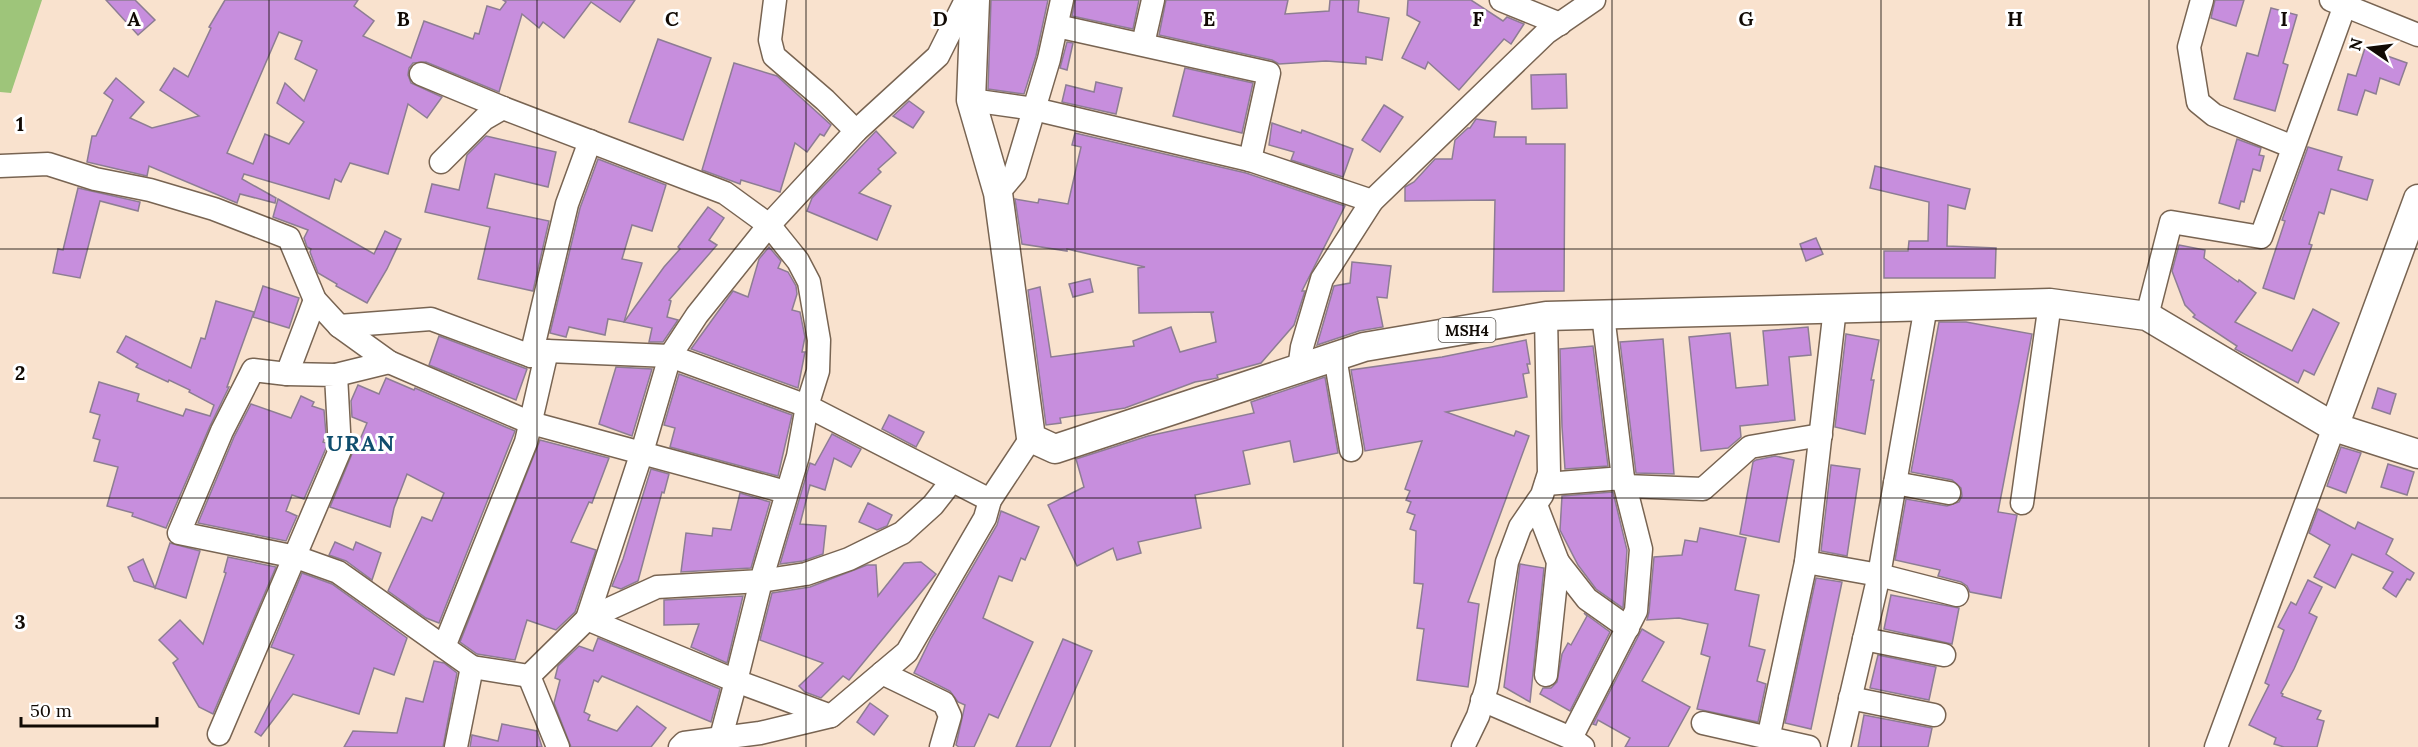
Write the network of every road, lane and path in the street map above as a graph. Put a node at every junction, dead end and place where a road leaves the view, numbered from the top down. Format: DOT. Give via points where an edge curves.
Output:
graph roads {
  1 [pos="775,0"];
  2 [pos="966,0"];
  3 [pos="975,0"];
  4 [pos="1062,0"];
  5 [pos="1153,0"];
  6 [pos="1501,0"];
  7 [pos="1594,0"];
  8 [pos="2202,0"];
  9 [pos="2338,3"];
  10 [pos="1560,24"];
  11 [pos="1057,26"];
  12 [pos="2418,35"];
  13 [pos="1143,44"];
  14 [pos="421,74"];
  15 [pos="971,100"];
  16 [pos="504,108"];
  17 [pos="1034,109"];
  18 [pos="856,131"];
  19 [pos="590,141"];
  20 [pos="2293,147"];
  21 [pos="1250,160"];
  22 [pos="441,162"];
  23 [pos="0,166"];
  24 [pos="998,193"];
  25 [pos="2418,199"];
  26 [pos="1372,201"];
  27 [pos="769,225"];
  28 [pos="315,300"];
  29 [pos="2050,303"];
  30 [pos="1926,306"];
  31 [pos="1835,308"];
  32 [pos="1603,315"];
  33 [pos="1546,316"];
  34 [pos="2147,316"];
  35 [pos="339,326"];
  36 [pos="539,353"];
  37 [pos="670,356"];
  38 [pos="1335,357"];
  39 [pos="389,362"];
  40 [pos="1299,369"];
  41 [pos="287,374"];
  42 [pos="336,375"];
  43 [pos="807,406"];
  44 [pos="531,423"];
  45 [pos="2334,427"];
  46 [pos="1821,435"];
  47 [pos="1031,438"];
  48 [pos="1351,450"];
  49 [pos="642,452"];
  50 [pos="2418,454"];
  51 [pos="951,482"];
  52 [pos="1624,482"];
  53 [pos="1895,483"];
  54 [pos="1546,484"];
  55 [pos="786,492"];
  56 [pos="1949,492"];
  57 [pos="990,500"];
  58 [pos="2022,503"];
  59 [pos="1536,505"];
  60 [pos="296,556"];
  61 [pos="1558,562"];
  62 [pos="1806,562"];
  63 [pos="1879,575"];
  64 [pos="761,581"];
  65 [pos="1957,595"];
  66 [pos="587,619"];
  67 [pos="1628,628"];
  68 [pos="1864,639"];
  69 [pos="444,647"];
  70 [pos="1944,655"];
  71 [pos="472,667"];
  72 [pos="882,673"];
  73 [pos="1546,675"];
  74 [pos="529,676"];
  75 [pos="736,681"];
  76 [pos="1850,698"];
  77 [pos="1482,700"];
  78 [pos="831,716"];
  79 [pos="1934,716"];
  80 [pos="1702,723"];
  81 [pos="219,734"];
  82 [pos="722,737"];
  83 [pos="1768,739"];
  84 [pos="760,740"];
  85 [pos="1577,743"];
  86 [pos="456,747"];
  87 [pos="558,747"];
  88 [pos="680,747"];
  89 [pos="941,747"];
  90 [pos="1463,747"];
  91 [pos="1809,747"];
  92 [pos="1839,747"];
  93 [pos="2216,747"];
  1 -- 18 [label="street" via="770,40 774,56"];
  2 -- 18 [label="street" via="938,56"];
  3 -- 15 [label="main road"];
  4 -- 11 [label="street"];
  5 -- 13 [label="street"];
  6 -- 10 [label="street"];
  7 -- 10 [label="street"];
  8 -- 20 [label="street" via="2189,47 2198,102 2214,115"];
  9 -- 12 [label="street"];
  9 -- 20 [label="street"];
  10 -- 26 [label="street" via="1546,33"];
  11 -- 13 [label="street"];
  11 -- 17 [label="street"];
  13 -- 21 [label="street" via="1269,73"];
  14 -- 16 [label="street"];
  15 -- 17 [label="street"];
  15 -- 24 [label="main road"];
  16 -- 19 [label="street"];
  16 -- 22 [label="street" via="484,119"];
  17 -- 21 [label="street"];
  17 -- 24 [label="street" via="1015,173"];
  18 -- 27 [label="street"];
  19 -- 27 [label="street" via="726,193"];
  19 -- 36 [label="street" via="567,204"];
  20 -- 34 [label="street" via="2261,237 2171,222"];
  21 -- 26 [label="street"];
  23 -- 28 [label="street" via="48,164 214,209 289,238"];
  24 -- 47 [label="main road"];
  25 -- 45 [label="main road"];
  26 -- 40 [label="street" via="1322,279"];
  27 -- 37 [label="street" via="697,315"];
  27 -- 43 [label="street" via="798,261 809,282 819,340 818,371"];
  28 -- 35 [label="street"];
  28 -- 41 [label="street"];
  29 -- 30 [label="main road, MSH4"];
  29 -- 34 [label="main road, MSH4"];
  29 -- 58 [label="street"];
  30 -- 31 [label="main road, MSH4"];
  30 -- 53 [label="street"];
  31 -- 32 [label="main road, MSH4"];
  31 -- 46 [label="street"];
  32 -- 33 [label="main road, MSH4"];
  32 -- 52 [label="street"];
  33 -- 38 [label="main road, MSH4" via="1364,347"];
  33 -- 54 [label="street" via="1550,446"];
  34 -- 45 [label="main road, MSH4"];
  35 -- 36 [label="street" via="431,319"];
  35 -- 39 [label="street"];
  36 -- 37 [label="street"];
  36 -- 44 [label="street"];
  37 -- 43 [label="street"];
  37 -- 49 [label="street"];
  38 -- 40 [label="main road, MSH4"];
  38 -- 48 [label="street"];
  39 -- 42 [label="street"];
  39 -- 44 [label="street"];
  40 -- 47 [label="main road, MSH4" via="1055,449"];
  41 -- 42 [label="street"];
  41 -- 60 [label="street" via="253,370 222,430 179,533"];
  42 -- 60 [label="street" via="340,450"];
  43 -- 51 [label="street"];
  43 -- 55 [label="street" via="798,456"];
  44 -- 49 [label="street"];
  44 -- 69 [label="street"];
  45 -- 50 [label="main road, MSH4"];
  45 -- 93 [label="street"];
  46 -- 52 [label="street" via="1750,447 1703,489"];
  46 -- 62 [label="street"];
  47 -- 57 [label="street"];
  49 -- 55 [label="street"];
  49 -- 66 [label="street"];
  51 -- 57 [label="street"];
  51 -- 64 [label="street" via="902,533 849,560 806,574"];
  52 -- 54 [label="street"];
  52 -- 67 [label="street" via="1641,549 1636,611"];
  53 -- 56 [label="street"];
  53 -- 63 [label="street"];
  54 -- 59 [label="street"];
  55 -- 64 [label="street"];
  57 -- 72 [label="street" via="985,518 907,652"];
  59 -- 61 [label="street"];
  59 -- 77 [label="street" via="1520,527 1507,562"];
  60 -- 69 [label="street" via="338,572"];
  60 -- 81 [label="street"];
  61 -- 67 [label="street" via="1587,599"];
  61 -- 73 [label="street"];
  62 -- 63 [label="street"];
  62 -- 83 [label="street"];
  63 -- 65 [label="street"];
  63 -- 68 [label="street"];
  64 -- 66 [label="street" via="657,587"];
  64 -- 75 [label="street"];
  66 -- 74 [label="street"];
  66 -- 75 [label="street"];
  67 -- 85 [label="street"];
  68 -- 70 [label="street"];
  68 -- 76 [label="street"];
  69 -- 71 [label="street"];
  71 -- 74 [label="street"];
  71 -- 86 [label="street"];
  72 -- 78 [label="street"];
  72 -- 89 [label="street" via="944,703 950,716"];
  74 -- 87 [label="street"];
  75 -- 78 [label="street"];
  75 -- 82 [label="street"];
  76 -- 79 [label="street"];
  76 -- 92 [label="street"];
  77 -- 85 [label="street"];
  77 -- 90 [label="street"];
  78 -- 84 [label="street"];
  80 -- 83 [label="street"];
  82 -- 84 [label="street"];
  82 -- 88 [label="street"];
  83 -- 91 [label="street"];
}
